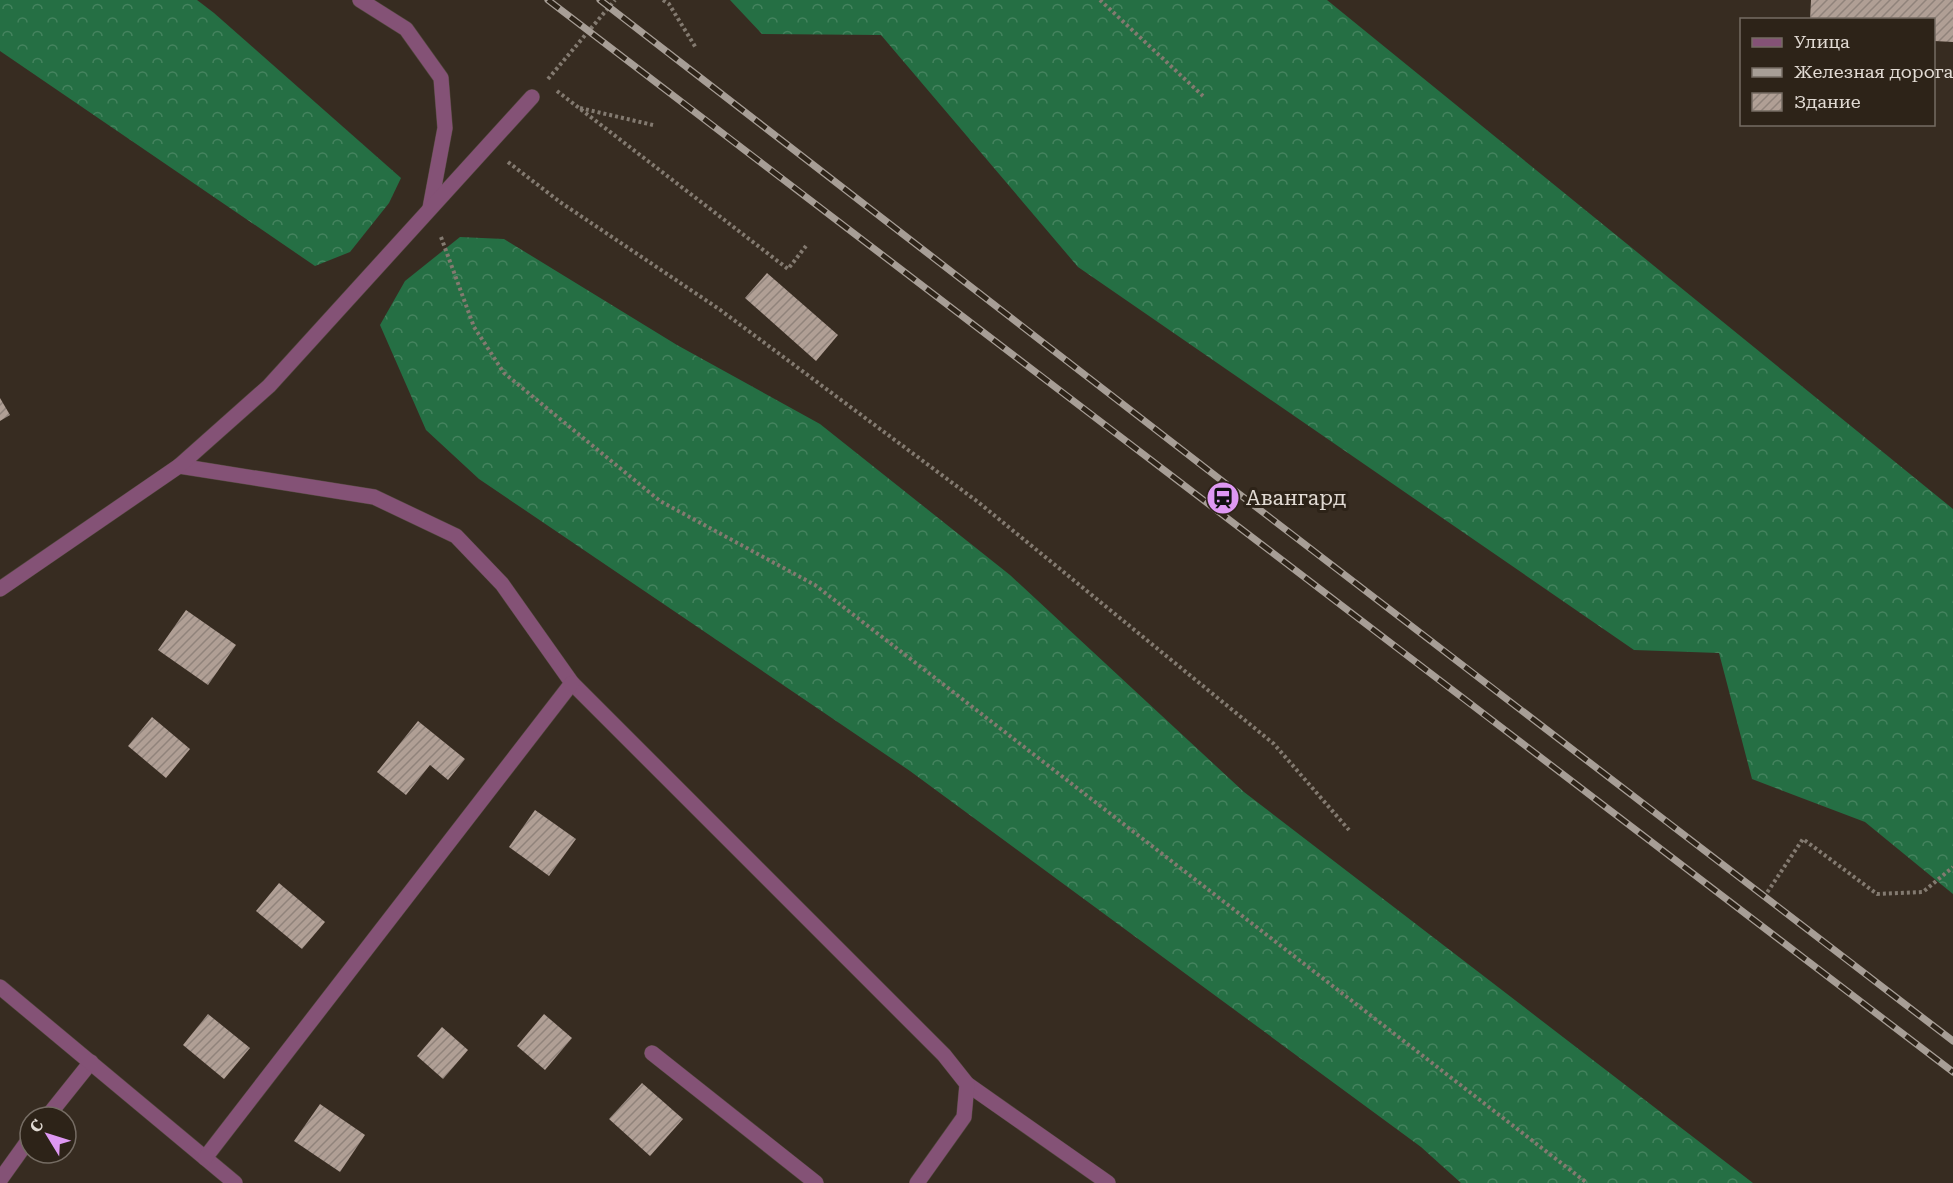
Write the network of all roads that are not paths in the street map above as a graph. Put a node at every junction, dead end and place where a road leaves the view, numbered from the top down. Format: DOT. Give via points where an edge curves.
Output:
graph roads {
  1 [pos="360,0"];
  2 [pos="532,97"];
  3 [pos="430,208"];
  4 [pos="180,466"];
  5 [pos="0,589"];
  6 [pos="572,683"];
  7 [pos="0,987"];
  8 [pos="652,1053"];
  9 [pos="91,1062"];
  10 [pos="967,1084"];
  11 [pos="57,1105"];
  12 [pos="18,1155"];
  13 [pos="205,1158"];
  14 [pos="0,1180"];
  15 [pos="235,1183"];
  16 [pos="816,1183"];
  17 [pos="917,1183"];
  18 [pos="1108,1183"];
  1 -- 3 [label="street" via="406,29 441,78 445,128"];
  2 -- 3 [label="street"];
  3 -- 4 [label="street" via="269,386"];
  4 -- 5 [label="street"];
  4 -- 6 [label="street" via="374,497 456,536 502,584"];
  6 -- 10 [label="street" via="944,1055"];
  6 -- 13 [label="street"];
  7 -- 9 [label="street"];
  8 -- 16 [label="street"];
  9 -- 11 [label="street"];
  9 -- 13 [label="street"];
  10 -- 17 [label="street" via="964,1117"];
  10 -- 18 [label="street"];
  12 -- 14 [label="street"];
  13 -- 15 [label="street"];
}
